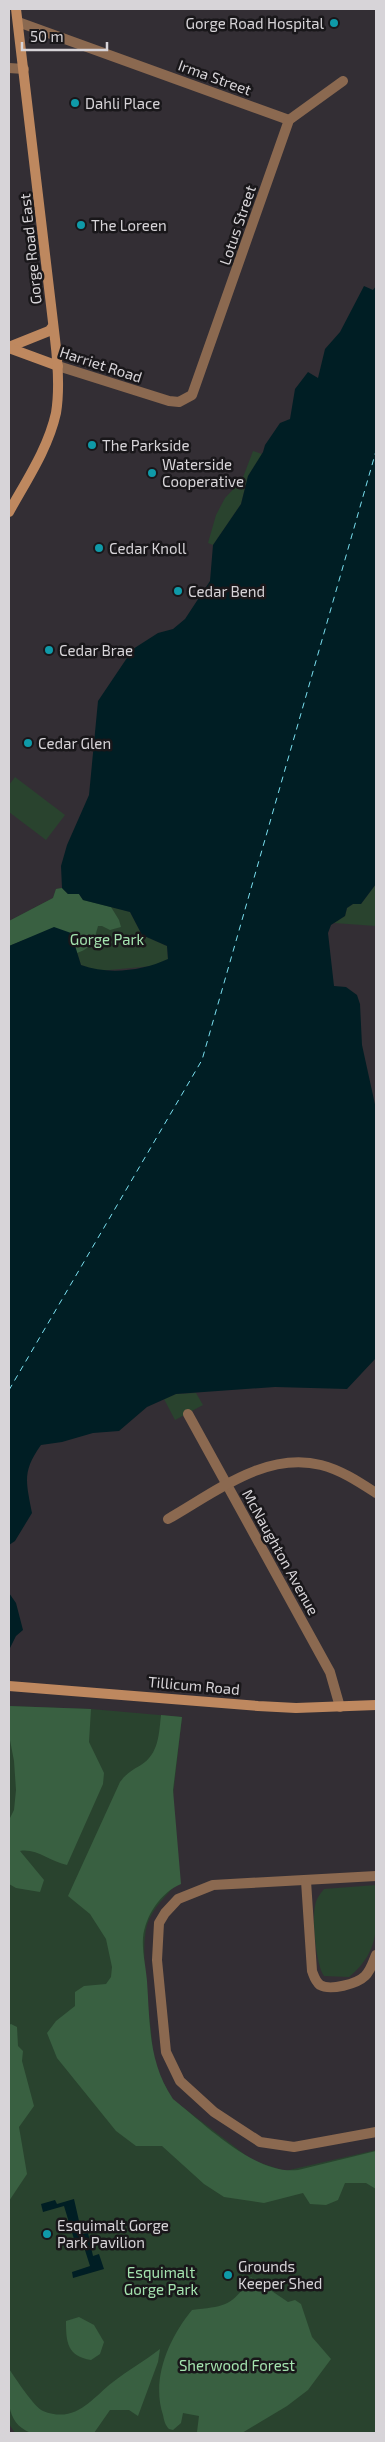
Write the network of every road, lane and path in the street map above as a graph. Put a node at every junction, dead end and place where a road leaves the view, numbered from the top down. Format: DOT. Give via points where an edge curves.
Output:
graph roads {
  1 [pos="16,9"];
  2 [pos="18,22"];
  3 [pos="9,68"];
  4 [pos="24,69"];
  5 [pos="343,81"];
  6 [pos="289,120"];
  7 [pos="54,326"];
  8 [pos="9,348"];
  9 [pos="58,366"];
  10 [pos="186,399"];
  11 [pos="9,512"];
  12 [pos="188,1414"];
  13 [pos="227,1485"];
  14 [pos="376,1492"];
  15 [pos="168,1519"];
  16 [pos="9,1686"];
  17 [pos="376,1705"];
  18 [pos="340,1708"];
  19 [pos="376,1876"];
  20 [pos="306,1881"];
  21 [pos="376,1955"];
  22 [pos="376,2132"];
  1 -- 2 [label="main road, Gorge Road East"];
  2 -- 4 [label="main road, Gorge Road East"];
  2 -- 6 [label="street, Irma Street"];
  3 -- 4 [label="street"];
  4 -- 7 [label="main road, Gorge Road East"];
  5 -- 6 [label="street"];
  6 -- 10 [label="street, Lotus Street" via="196,389"];
  7 -- 8 [label="main road"];
  7 -- 9 [label="main road, Gorge Road East"];
  8 -- 9 [label="main road, Harriet Road"];
  9 -- 10 [label="street, Harriet Road" via="170,401"];
  9 -- 11 [label="main road, Gorge Road East" via="56,413 50,435"];
  12 -- 13 [label="street, McNaughton Avenue"];
  13 -- 14 [label="street" via="268,1466 305,1463 343,1473"];
  13 -- 15 [label="street"];
  13 -- 18 [label="street, McNaughton Avenue" via="330,1672"];
  16 -- 18 [label="main road, Tillicum Road" via="258,1706"];
  17 -- 18 [label="main road, Tillicum Road"];
  19 -- 20 [label="street"];
  20 -- 21 [label="street" via="315,1981 330,1988 357,1981 372,1966"];
  20 -- 22 [label="street" via="213,1885 178,1899 165,1913 160,1922 157,1960 166,2052 180,2081 214,2112 260,2142 294,2147"];
}
